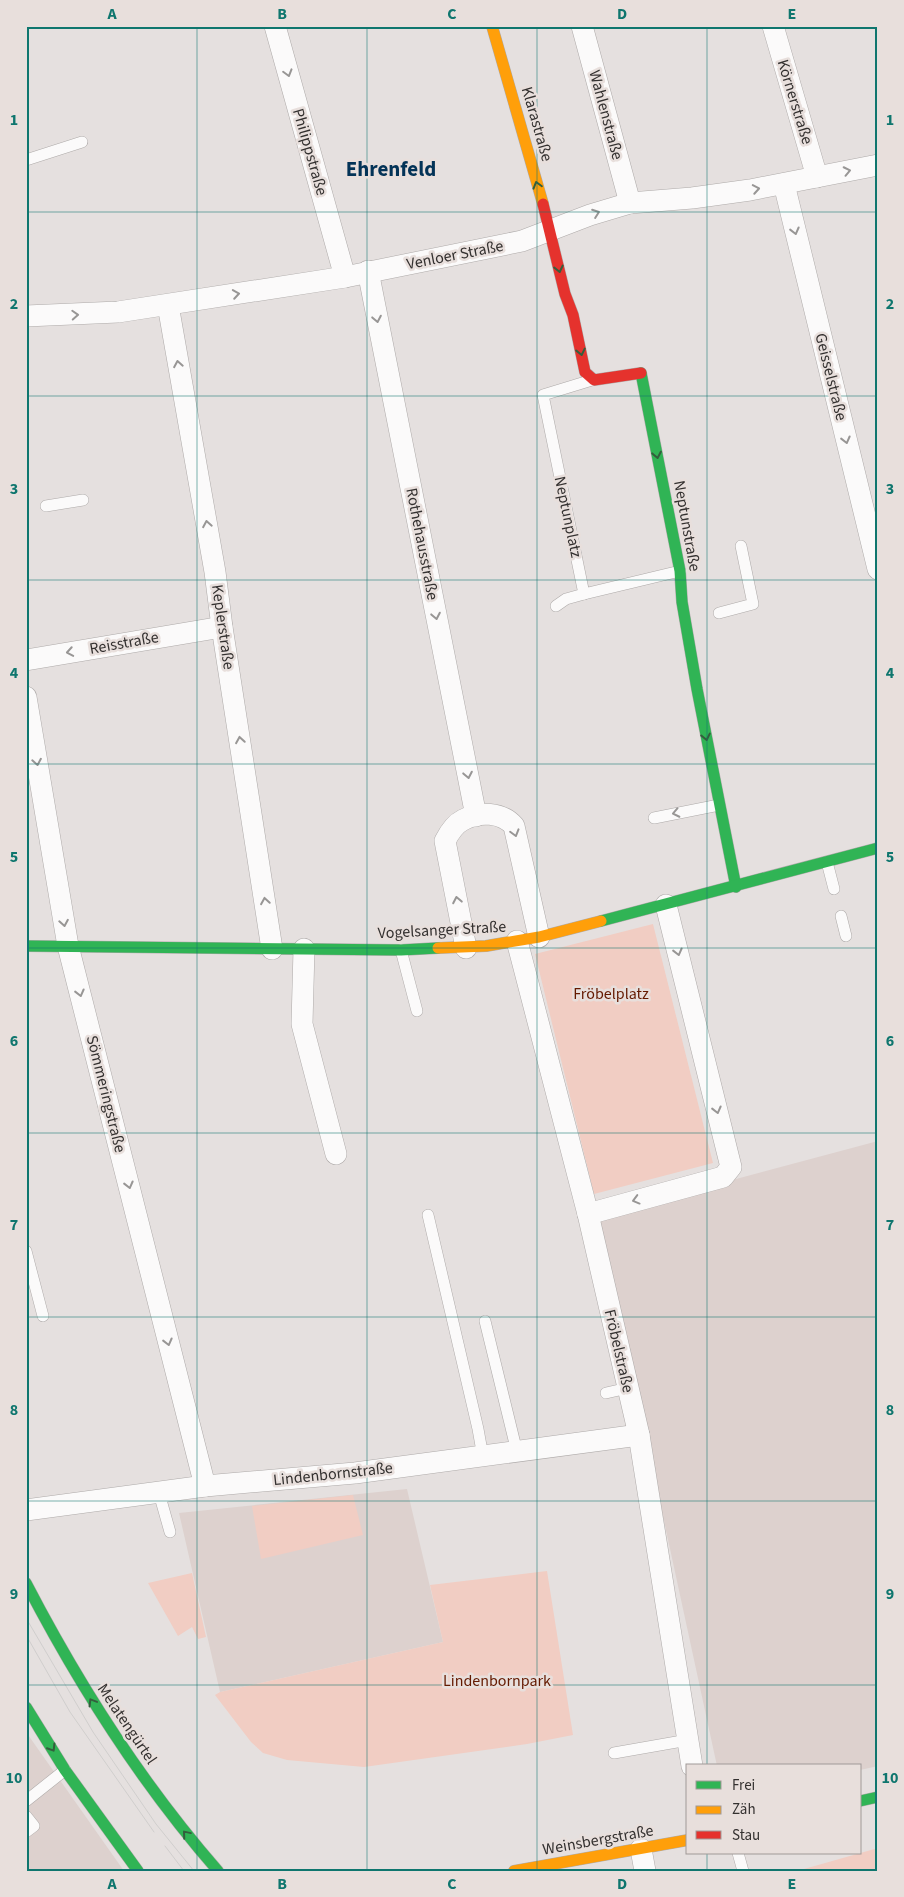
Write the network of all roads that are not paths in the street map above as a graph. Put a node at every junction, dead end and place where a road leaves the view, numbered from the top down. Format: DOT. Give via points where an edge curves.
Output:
graph roads {
  1 [pos="274,26"];
  2 [pos="492,26"];
  3 [pos="582,26"];
  4 [pos="773,26"];
  5 [pos="82,142"];
  6 [pos="26,160"];
  7 [pos="878,165"];
  8 [pos="817,177"];
  9 [pos="784,184"];
  10 [pos="630,203"];
  11 [pos="551,231"];
  12 [pos="368,272"];
  13 [pos="346,277"];
  14 [pos="168,305"];
  15 [pos="568,306"];
  16 [pos="26,316"];
  17 [pos="574,374"];
  18 [pos="594,380"];
  19 [pos="83,500"];
  20 [pos="46,506"];
  21 [pos="741,546"];
  22 [pos="878,569"];
  23 [pos="680,571"];
  24 [pos="584,594"];
  25 [pos="556,606"];
  26 [pos="720,613"];
  27 [pos="222,627"];
  28 [pos="26,660"];
  29 [pos="26,697"];
  30 [pos="719,805"];
  31 [pos="476,816"];
  32 [pos="654,818"];
  33 [pos="878,848"];
  34 [pos="827,862"];
  35 [pos="736,887"];
  36 [pos="834,889"];
  37 [pos="666,905"];
  38 [pos="841,916"];
  39 [pos="846,936"];
  40 [pos="540,937"];
  41 [pos="517,941"];
  42 [pos="26,946"];
  43 [pos="68,946"];
  44 [pos="466,948"];
  45 [pos="272,949"];
  46 [pos="304,949"];
  47 [pos="401,950"];
  48 [pos="417,1011"];
  49 [pos="336,1154"];
  50 [pos="588,1214"];
  51 [pos="428,1215"];
  52 [pos="26,1251"];
  53 [pos="42,1316"];
  54 [pos="484,1321"];
  55 [pos="628,1388"];
  56 [pos="606,1393"];
  57 [pos="639,1436"];
  58 [pos="517,1452"];
  59 [pos="483,1457"];
  60 [pos="205,1486"];
  61 [pos="159,1493"];
  62 [pos="26,1510"];
  63 [pos="170,1532"];
  64 [pos="26,1583"];
  65 [pos="26,1707"];
  66 [pos="688,1740"];
  67 [pos="614,1753"];
  68 [pos="692,1764"];
  69 [pos="65,1770"];
  70 [pos="878,1797"];
  71 [pos="26,1801"];
  72 [pos="862,1801"];
  73 [pos="26,1816"];
  74 [pos="26,1832"];
  75 [pos="686,1840"];
  76 [pos="641,1849"];
  77 [pos="738,1854"];
  78 [pos="138,1871"];
  79 [pos="218,1871"];
  80 [pos="514,1871"];
  81 [pos="645,1871"];
  82 [pos="742,1871"];
  1 -- 13 [label="street, Philippstraße, one-way"];
  11 -- 2 [label="street, Klarastraße, one-way"];
  3 -- 10 [label="street, Wahlenstraße"];
  4 -- 8 [label="street, Körnerstraße"];
  5 -- 6 [label="lane"];
  8 -- 7 [label="street, Venloer Straße, one-way"];
  8 -- 9 [label="street, Venloer Straße"];
  10 -- 9 [label="street, Venloer Straße, one-way" via="692,198"];
  9 -- 22 [label="street, Geisselstraße, one-way"];
  11 -- 10 [label="street, Venloer Straße, one-way"];
  11 -- 12 [label="street, Venloer Straße" via="484,250"];
  11 -- 15 [label="street, one-way"];
  12 -- 13 [label="street, Venloer Straße"];
  12 -- 31 [label="street, Rothehausstraße, one-way"];
  14 -- 13 [label="street, Venloer Straße, one-way"];
  16 -- 14 [label="street, Venloer Straße, one-way" via="118,312"];
  27 -- 14 [label="street, Keplerstraße, one-way"];
  15 -- 17 [label="lane" via="563,322"];
  15 -- 18 [label="street, one-way" via="573,315 585,372"];
  18 -- 23 [label="street, Neptunstraße, one-way" via="641,373"];
  18 -- 24 [label="lane, Neptunplatz" via="543,395"];
  19 -- 20 [label="lane"];
  21 -- 26 [label="lane" via="753,604"];
  23 -- 24 [label="lane"];
  23 -- 30 [label="street, Neptunstraße, one-way" via="697,689"];
  24 -- 25 [label="lane"];
  27 -- 28 [label="street, Reisstraße, one-way"];
  45 -- 27 [label="street, Keplerstraße, one-way"];
  29 -- 43 [label="street, Sömmeringstraße, one-way"];
  30 -- 32 [label="lane, one-way"];
  30 -- 35 [label="street, Neptunstraße"];
  31 -- 40 [label="street, one-way" via="503,816 514,826"];
  44 -- 31 [label="street, one-way" via="445,841 450,831 463,820"];
  33 -- 34 [label="street, Vogelsanger Straße"];
  34 -- 35 [label="street, Vogelsanger Straße"];
  34 -- 36 [label="lane"];
  35 -- 37 [label="street, Vogelsanger Straße"];
  37 -- 40 [label="street, Vogelsanger Straße"];
  37 -- 50 [label="street, one-way" via="731,1168 723,1177"];
  38 -- 39 [label="lane"];
  40 -- 41 [label="street, Vogelsanger Straße"];
  41 -- 44 [label="street, Vogelsanger Straße"];
  41 -- 50 [label="street, Fröbelstraße"];
  42 -- 43 [label="street, Vogelsanger Straße"];
  43 -- 45 [label="street, Vogelsanger Straße"];
  43 -- 60 [label="street, Sömmeringstraße, one-way"];
  44 -- 47 [label="street, Vogelsanger Straße"];
  45 -- 46 [label="street, Vogelsanger Straße"];
  46 -- 47 [label="street, Vogelsanger Straße"];
  46 -- 49 [label="street" via="302,1024"];
  47 -- 48 [label="lane"];
  50 -- 55 [label="street, Fröbelstraße"];
  51 -- 59 [label="lane"];
  52 -- 53 [label="lane"];
  54 -- 58 [label="lane"];
  55 -- 56 [label="lane"];
  55 -- 57 [label="street, Fröbelstraße"];
  57 -- 58 [label="street, Lindenbornstraße"];
  57 -- 66 [label="street, Fröbelstraße"];
  58 -- 59 [label="street, Lindenbornstraße"];
  59 -- 60 [label="street, Lindenbornstraße" via="355,1473"];
  60 -- 61 [label="street, Lindenbornstraße"];
  61 -- 62 [label="street, Lindenbornstraße"];
  61 -- 63 [label="lane"];
  79 -- 64 [label="street, Melatengürtel, one-way" via="164,1806 95,1708"];
  65 -- 69 [label="street, one-way"];
  66 -- 67 [label="lane"];
  66 -- 68 [label="street, Fröbelstraße"];
  69 -- 71 [label="lane"];
  69 -- 78 [label="street"];
  70 -- 72 [label="street"];
  73 -- 74 [label="lane" via="34,1826"];
  75 -- 76 [label="street, Weinsbergstraße"];
  76 -- 80 [label="street, Weinsbergstraße"];
  76 -- 81 [label="street"];
  77 -- 82 [label="lane"];
}
